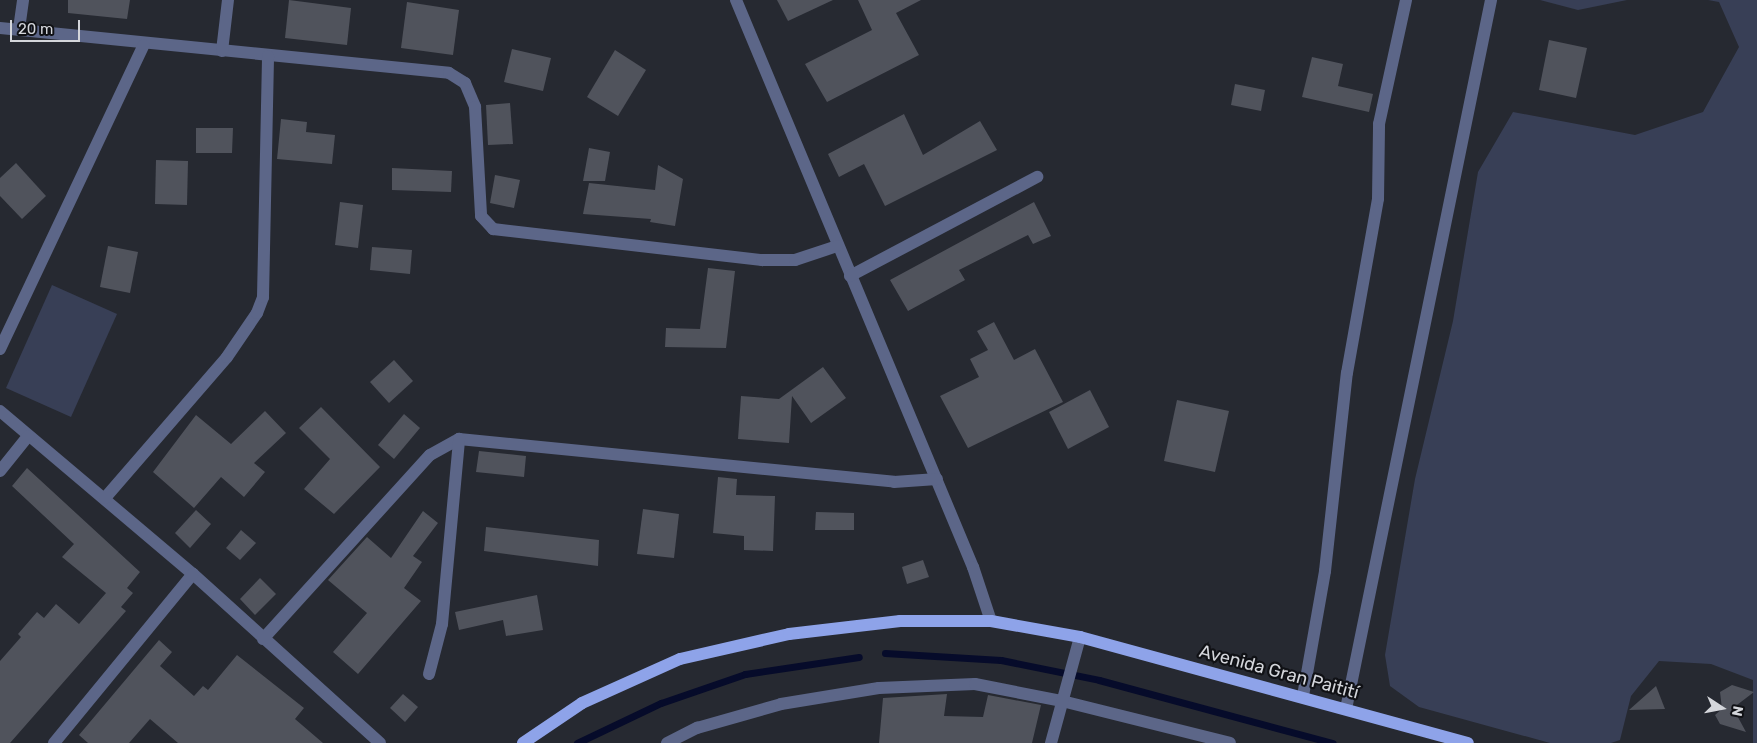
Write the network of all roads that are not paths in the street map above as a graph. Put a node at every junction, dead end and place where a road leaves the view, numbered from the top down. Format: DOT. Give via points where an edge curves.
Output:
graph roads {
  1 [pos="22,0"];
  2 [pos="228,0"];
  3 [pos="736,0"];
  4 [pos="1406,0"];
  5 [pos="1492,0"];
  6 [pos="0,28"];
  7 [pos="19,29"];
  8 [pos="144,45"];
  9 [pos="222,51"];
  10 [pos="268,56"];
  11 [pos="1037,177"];
  12 [pos="837,246"];
  13 [pos="850,276"];
  14 [pos="0,349"];
  15 [pos="0,411"];
  16 [pos="28,436"];
  17 [pos="459,440"];
  18 [pos="0,471"];
  19 [pos="937,480"];
  20 [pos="105,498"];
  21 [pos="193,574"];
  22 [pos="992,621"];
  23 [pos="1080,637"];
  24 [pos="263,639"];
  25 [pos="429,674"];
  26 [pos="1065,695"];
  27 [pos="1303,696"];
  28 [pos="1346,708"];
  29 [pos="375,741"];
  30 [pos="54,743"];
  31 [pos="523,743"];
  32 [pos="667,743"];
  33 [pos="1051,743"];
  34 [pos="1230,743"];
  35 [pos="1468,743"];
  1 -- 7 [label="street"];
  2 -- 9 [label="street"];
  3 -- 12 [label="street"];
  4 -- 27 [label="street" via="1378,124 1378,199 1347,373 1325,571"];
  5 -- 28 [label="street"];
  6 -- 7 [label="street"];
  7 -- 8 [label="street"];
  8 -- 9 [label="street"];
  8 -- 14 [label="street"];
  9 -- 10 [label="street"];
  10 -- 12 [label="street" via="449,73 465,83 475,107 481,216 493,229 762,260 794,260"];
  10 -- 20 [label="street" via="263,297 257,312 227,357"];
  11 -- 13 [label="street"];
  12 -- 13 [label="street"];
  13 -- 19 [label="street"];
  15 -- 16 [label="street"];
  16 -- 18 [label="street"];
  16 -- 20 [label="street"];
  17 -- 19 [label="street" via="894,482"];
  17 -- 24 [label="street" via="430,455"];
  17 -- 25 [label="street" via="442,624"];
  19 -- 22 [label="street"];
  20 -- 21 [label="street"];
  21 -- 24 [label="street"];
  21 -- 30 [label="street"];
  22 -- 23 [label="main road, Avenida Gran Paitití"];
  22 -- 31 [label="main road, Avenida Gran Paitití" via="900,621 789,634 680,659 582,703"];
  23 -- 26 [label="street"];
  23 -- 27 [label="main road, Avenida Gran Paitití"];
  24 -- 29 [label="street"];
  26 -- 32 [label="street" via="974,684 879,688 781,704 697,728"];
  26 -- 33 [label="street"];
  26 -- 34 [label="street"];
  27 -- 28 [label="main road, Avenida Gran Paitití"];
  28 -- 35 [label="main road, Avenida Gran Paitití"];
}
